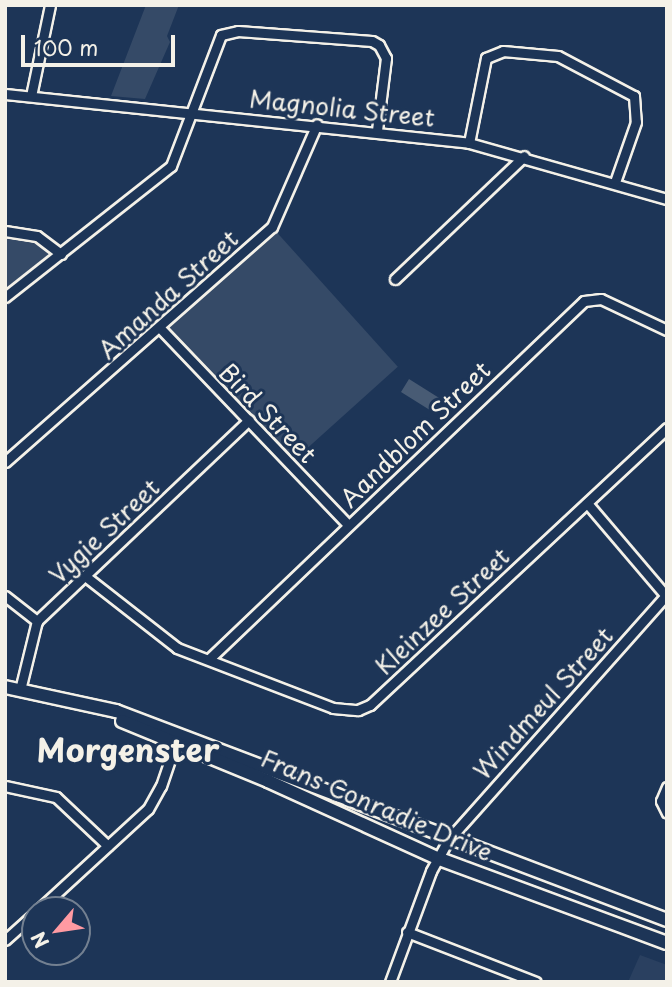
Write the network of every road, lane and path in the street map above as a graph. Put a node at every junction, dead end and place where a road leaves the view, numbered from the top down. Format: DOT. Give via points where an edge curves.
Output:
graph roads {
  1 [pos="50,5"];
  2 [pos="5,94"];
  3 [pos="31,96"];
  4 [pos="190,111"];
  5 [pos="317,124"];
  6 [pos="376,130"];
  7 [pos="469,143"];
  8 [pos="524,156"];
  9 [pos="615,182"];
  10 [pos="667,199"];
  11 [pos="5,231"];
  12 [pos="61,254"];
  13 [pos="395,279"];
  14 [pos="5,297"];
  15 [pos="160,328"];
  16 [pos="667,330"];
  17 [pos="248,420"];
  18 [pos="667,428"];
  19 [pos="5,462"];
  20 [pos="587,503"];
  21 [pos="348,525"];
  22 [pos="85,576"];
  23 [pos="666,595"];
  24 [pos="5,596"];
  25 [pos="37,621"];
  26 [pos="209,659"];
  27 [pos="5,687"];
  28 [pos="20,690"];
  29 [pos="177,739"];
  30 [pos="5,786"];
  31 [pos="667,788"];
  32 [pos="667,813"];
  33 [pos="449,839"];
  34 [pos="108,846"];
  35 [pos="437,858"];
  36 [pos="53,896"];
  37 [pos="667,920"];
  38 [pos="21,925"];
  39 [pos="407,932"];
  40 [pos="5,940"];
  41 [pos="667,943"];
  42 [pos="390,982"];
  43 [pos="536,982"];
  1 -- 3 [label="street"];
  2 -- 3 [label="street, Magnolia Street"];
  3 -- 4 [label="street, Magnolia Street"];
  4 -- 5 [label="street, Magnolia Street"];
  4 -- 6 [label="street" via="217,40 228,32 372,41 386,58"];
  4 -- 12 [label="street" via="171,166"];
  5 -- 6 [label="street, Magnolia Street"];
  5 -- 15 [label="street, Amanda Street" via="272,227"];
  6 -- 7 [label="street, Magnolia Street"];
  7 -- 8 [label="street, Magnolia Street"];
  7 -- 9 [label="street" via="486,58 503,51 558,57 634,96 636,122"];
  8 -- 9 [label="street, Magnolia Street"];
  8 -- 13 [label="street"];
  9 -- 10 [label="street, Magnolia Street"];
  11 -- 12 [label="street" via="37,236"];
  12 -- 14 [label="street"];
  15 -- 17 [label="street, Bird Street"];
  15 -- 19 [label="street, Amanda Street"];
  16 -- 21 [label="street, Aandblom Street" via="601,299 584,301"];
  17 -- 21 [label="street, Bird Street"];
  17 -- 22 [label="street, Vygie Street"];
  18 -- 20 [label="street, Kleinzee Street"];
  20 -- 23 [label="street"];
  20 -- 26 [label="street, Kleinzee Street" via="370,705 342,710"];
  21 -- 26 [label="street, Aandblom Street"];
  22 -- 25 [label="street, Vygie Street"];
  22 -- 26 [label="street, Kleinzee Street" via="166,642"];
  23 -- 33 [label="street, Windmeul Street"];
  24 -- 25 [label="street"];
  25 -- 28 [label="street"];
  27 -- 28 [label="street, Frans Conradie Drive"];
  28 -- 29 [label="street, Frans Conradie Drive" via="73,702"];
  29 -- 33 [label="street, Frans Conradie Drive"];
  29 -- 34 [label="street" via="154,800"];
  29 -- 35 [label="street, Frans Conradie Drive"];
  30 -- 34 [label="street" via="56,797"];
  31 -- 32 [label="street" via="661,802"];
  33 -- 35 [label="street, Windmeul Street"];
  33 -- 37 [label="street, Frans Conradie Drive"];
  34 -- 36 [label="street"];
  35 -- 39 [label="street, Windmeul Street"];
  35 -- 41 [label="street, Frans Conradie Drive"];
  38 -- 40 [label="street"];
  39 -- 42 [label="street, Windmeul Street"];
  39 -- 43 [label="street"];
}
